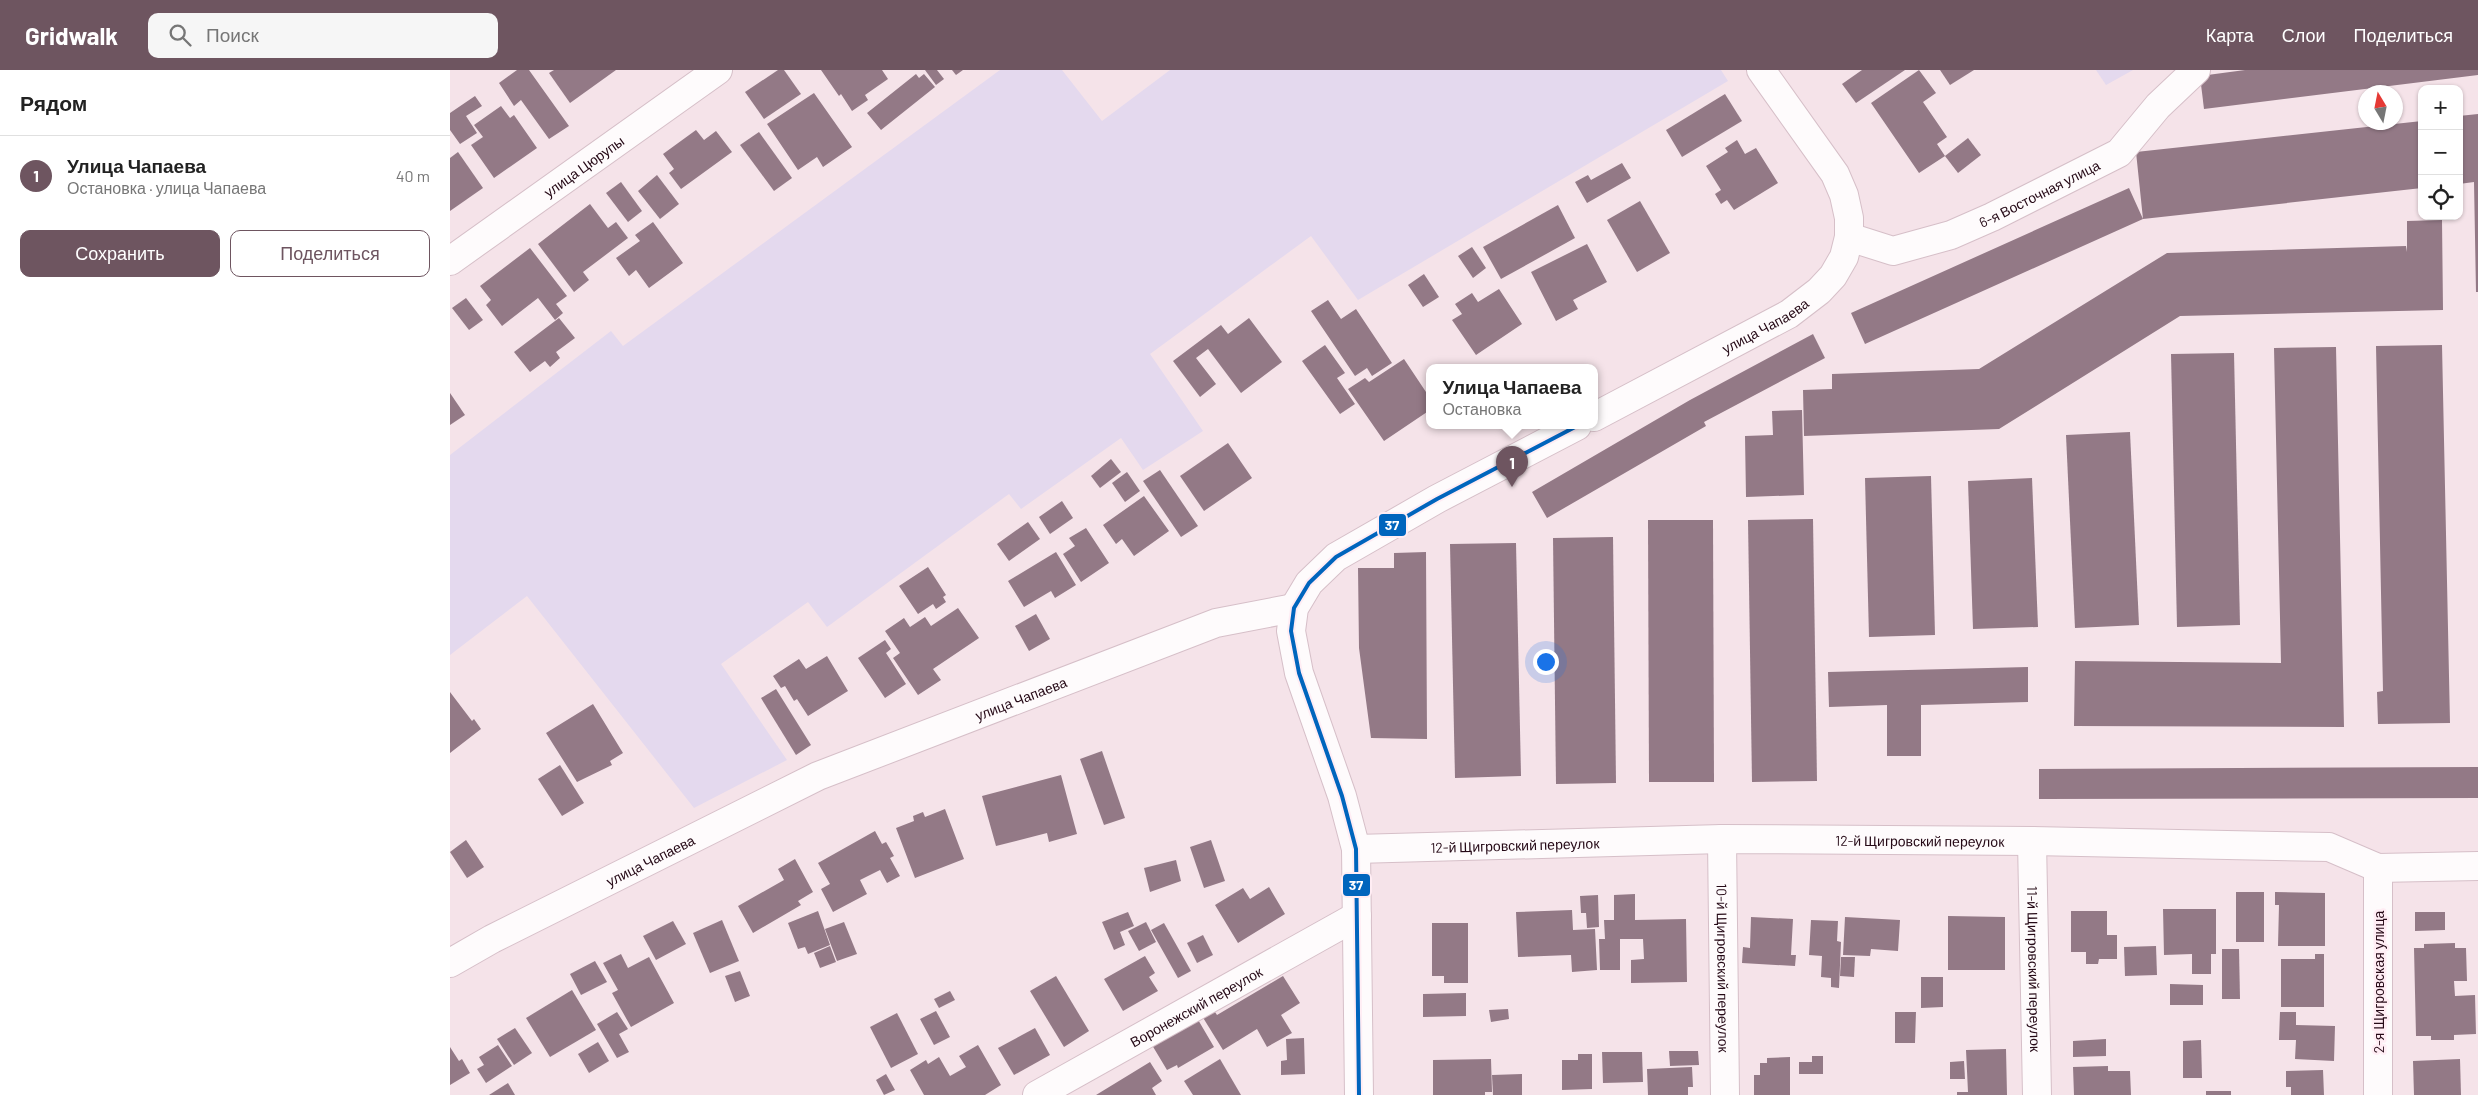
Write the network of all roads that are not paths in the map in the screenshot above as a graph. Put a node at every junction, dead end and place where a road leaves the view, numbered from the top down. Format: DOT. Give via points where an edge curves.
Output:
graph roads {
  1 [pos="718,70"];
  2 [pos="1761,70"];
  3 [pos="2196,70"];
  4 [pos="1849,237"];
  5 [pos="450,261"];
  6 [pos="1598,414"];
  7 [pos="1571,429"];
  8 [pos="1294,608"];
  9 [pos="1722,839"];
  10 [pos="2032,841"];
  11 [pos="1356,849"];
  12 [pos="2478,866"];
  13 [pos="2378,868"];
  14 [pos="1356,916"];
  15 [pos="450,963"];
  16 [pos="1037,1095"];
  17 [pos="1359,1095"];
  18 [pos="1725,1095"];
  19 [pos="2037,1095"];
  20 [pos="2378,1095"];
  1 -- 5 [label="street, улица Цюрупы"];
  2 -- 4 [label="street, улица Чапаева" via="1835,174 1844,195"];
  3 -- 4 [label="street, 6-я Восточная улица" via="2158,106 2119,153 1992,217 1951,235 1893,251"];
  4 -- 6 [label="street, улица Чапаева" via="1844,257 1833,276 1819,292 1789,314"];
  7 -- 8 [label="street" via="1437,499 1336,558 1309,583"];
  8 -- 11 [label="street" via="1291,632 1299,673 1342,796"];
  8 -- 15 [label="street, улица Чапаева" via="1216,623 818,776"];
  9 -- 10 [label="street, 12-й Щигровский переулок"];
  9 -- 11 [label="street, 12-й Щигровский переулок"];
  9 -- 18 [label="street, 10-й Щигровский переулок"];
  10 -- 13 [label="street, 12-й Щигровский переулок" via="2329,847"];
  10 -- 19 [label="street, 11-й Щигровский переулок"];
  11 -- 14 [label="street"];
  12 -- 13 [label="street, 12-й Щигровский переулок"];
  13 -- 20 [label="street, 2-я Щигровская улица"];
  14 -- 16 [label="street, Воронежский переулок"];
  14 -- 17 [label="street"];
}
